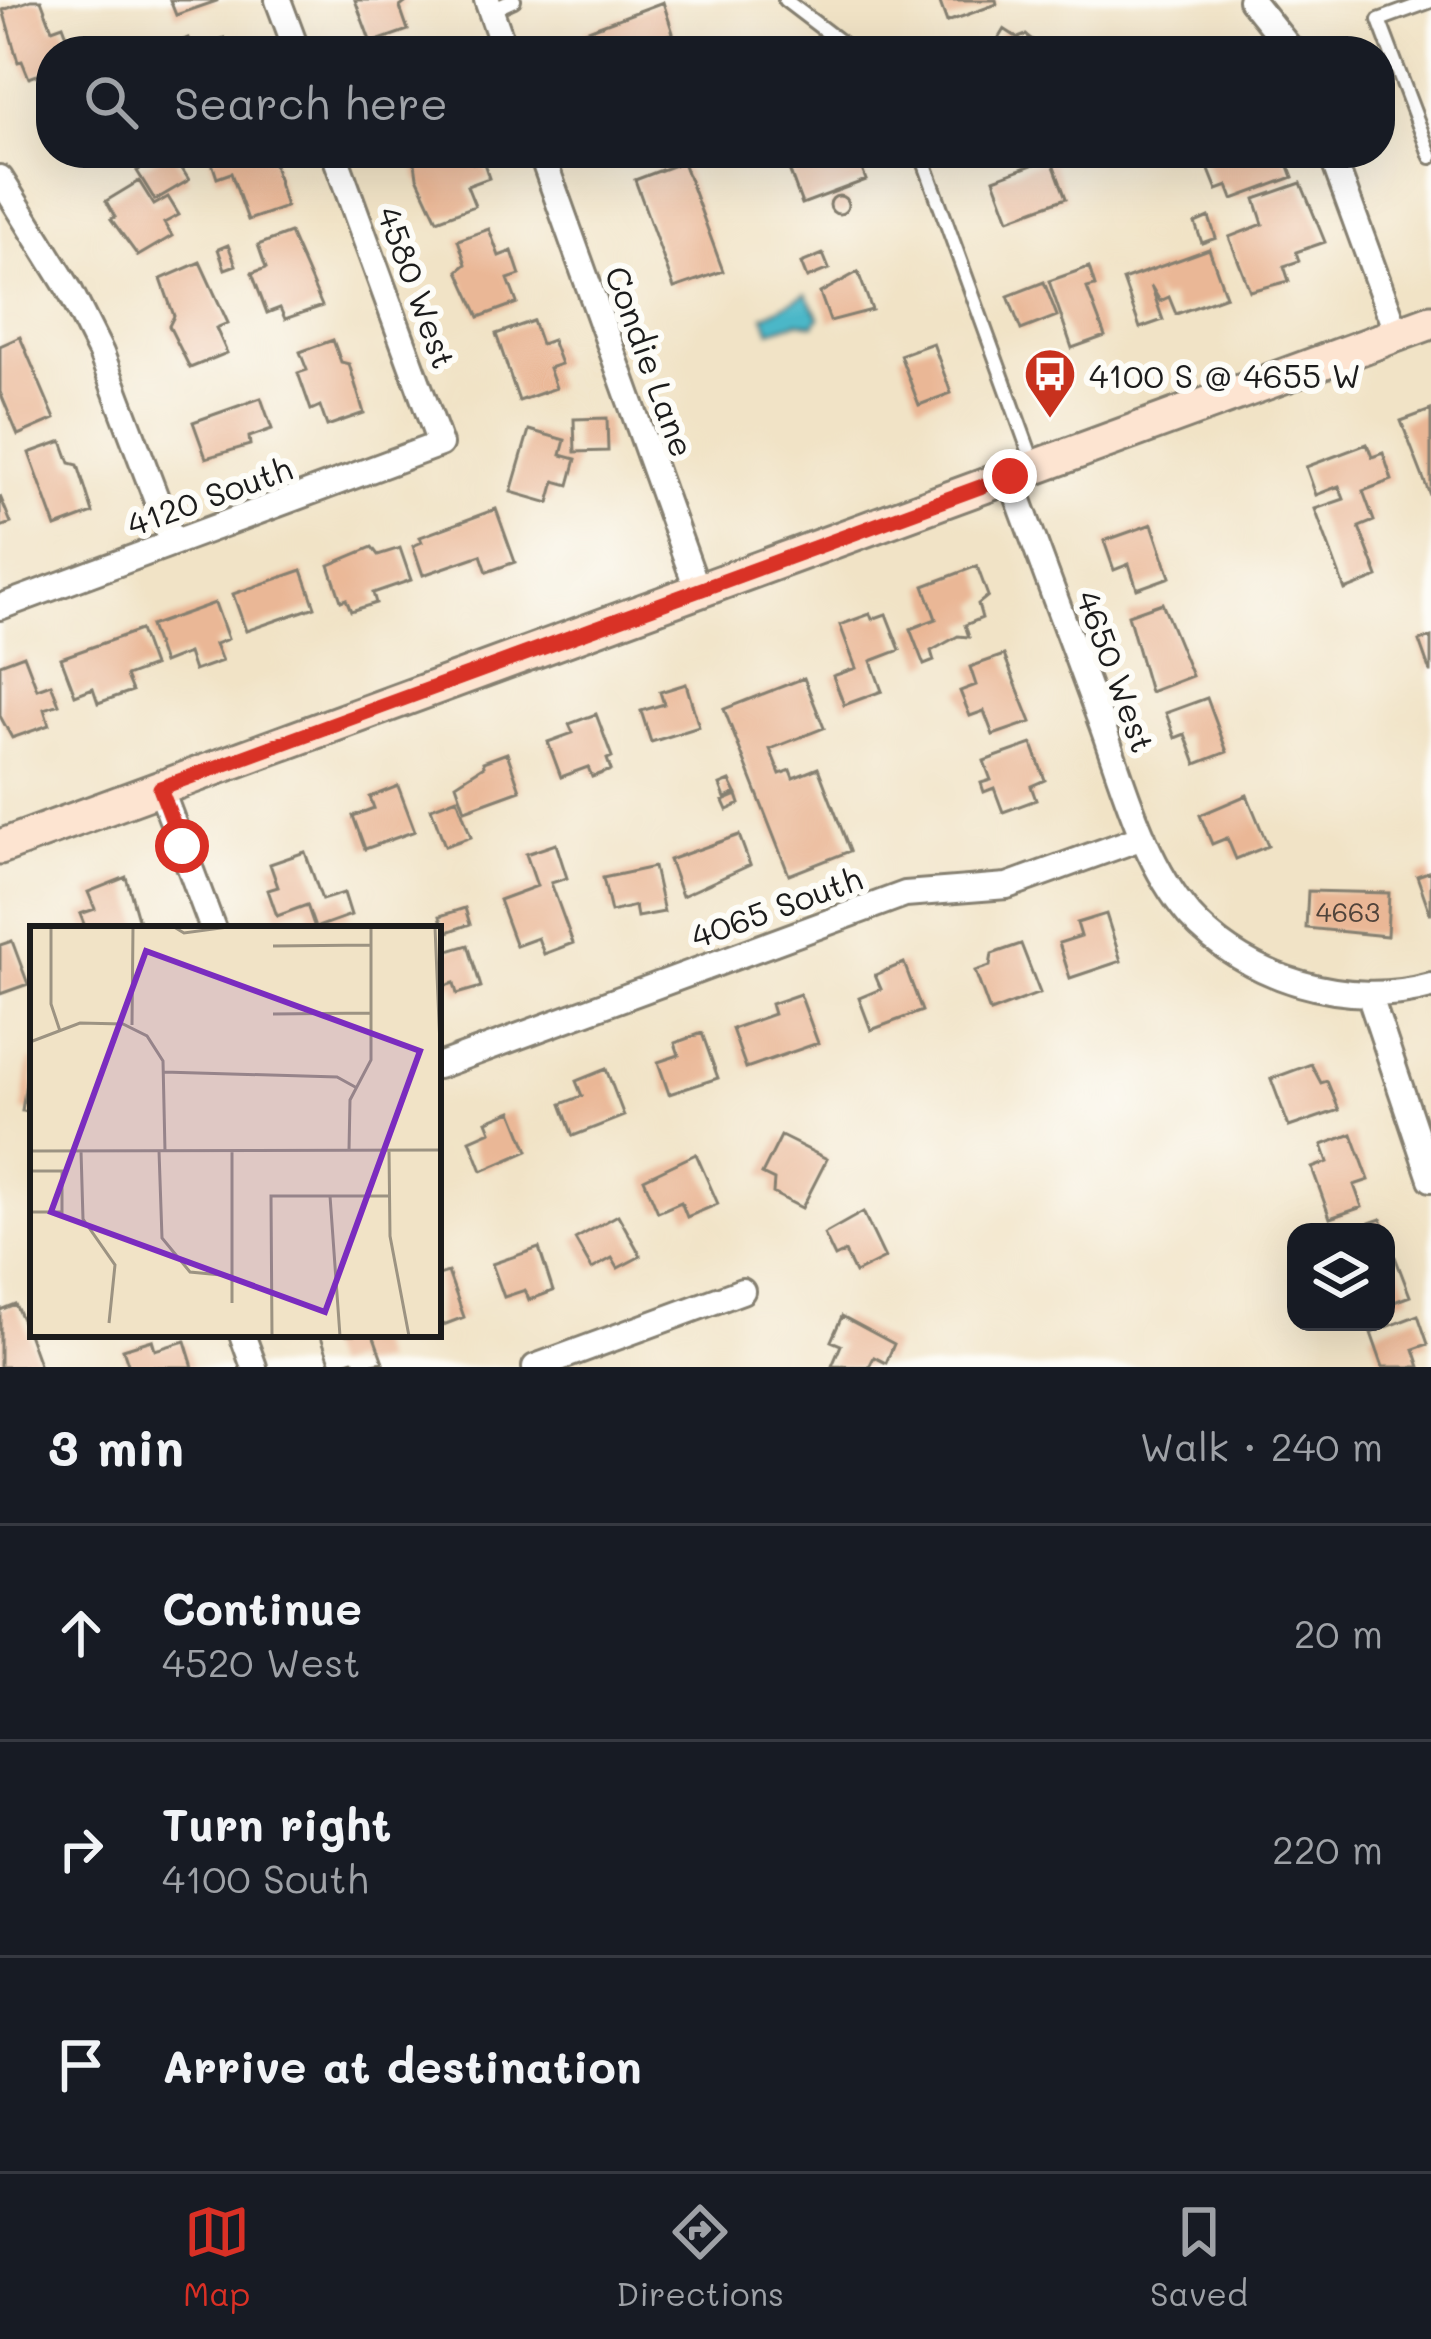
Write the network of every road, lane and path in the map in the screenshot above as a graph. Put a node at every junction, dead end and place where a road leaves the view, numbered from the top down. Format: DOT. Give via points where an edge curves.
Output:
graph roads {
  1 [pos="278,0"];
  2 [pos="785,0"];
  3 [pos="1252,0"];
  4 [pos="1431,1"];
  5 [pos="497,4"];
  6 [pos="291,36"];
  7 [pos="502,36"];
  8 [pos="833,36"];
  9 [pos="1280,36"];
  10 [pos="1385,36"];
  11 [pos="1395,62"];
  12 [pos="1431,158"];
  13 [pos="339,168"];
  14 [pos="546,168"];
  15 [pos="925,168"];
  16 [pos="1336,168"];
  17 [pos="0,178"];
  18 [pos="1431,322"];
  19 [pos="1397,334"];
  20 [pos="440,444"];
  21 [pos="1023,472"];
  22 [pos="173,543"];
  23 [pos="698,591"];
  24 [pos="0,607"];
  25 [pos="160,788"];
  26 [pos="1143,836"];
  27 [pos="0,847"];
  28 [pos="212,926"];
  29 [pos="1431,986"];
  30 [pos="1370,997"];
  31 [pos="441,1065"];
  32 [pos="1431,1179"];
  33 [pos="742,1291"];
  34 [pos="243,1337"];
  35 [pos="254,1367"];
  36 [pos="535,1367"];
  1 -- 6 [label="street"];
  2 -- 8 [label="lane"];
  3 -- 9 [label="street"];
  4 -- 10 [label="lane" via="1379,20"];
  5 -- 7 [label="street"];
  11 -- 12 [label="lane"];
  13 -- 20 [label="street, 4580 West"];
  14 -- 23 [label="street, Condie Lane"];
  15 -- 21 [label="lane"];
  16 -- 19 [label="street"];
  17 -- 22 [label="street" via="85,320"];
  18 -- 19 [label="main road"];
  19 -- 21 [label="main road"];
  20 -- 22 [label="street, 4120 South"];
  21 -- 23 [label="main road"];
  21 -- 26 [label="street, 4650 West"];
  22 -- 24 [label="street, 4120 South"];
  23 -- 25 [label="main road"];
  25 -- 27 [label="main road"];
  25 -- 28 [label="street"];
  26 -- 30 [label="street, 4650 West" via="1191,916 1246,959 1325,990"];
  26 -- 31 [label="street, 4065 South" via="1007,886 916,890"];
  29 -- 30 [label="street"];
  30 -- 32 [label="street"];
  33 -- 36 [label="street"];
  34 -- 35 [label="street"];
}
